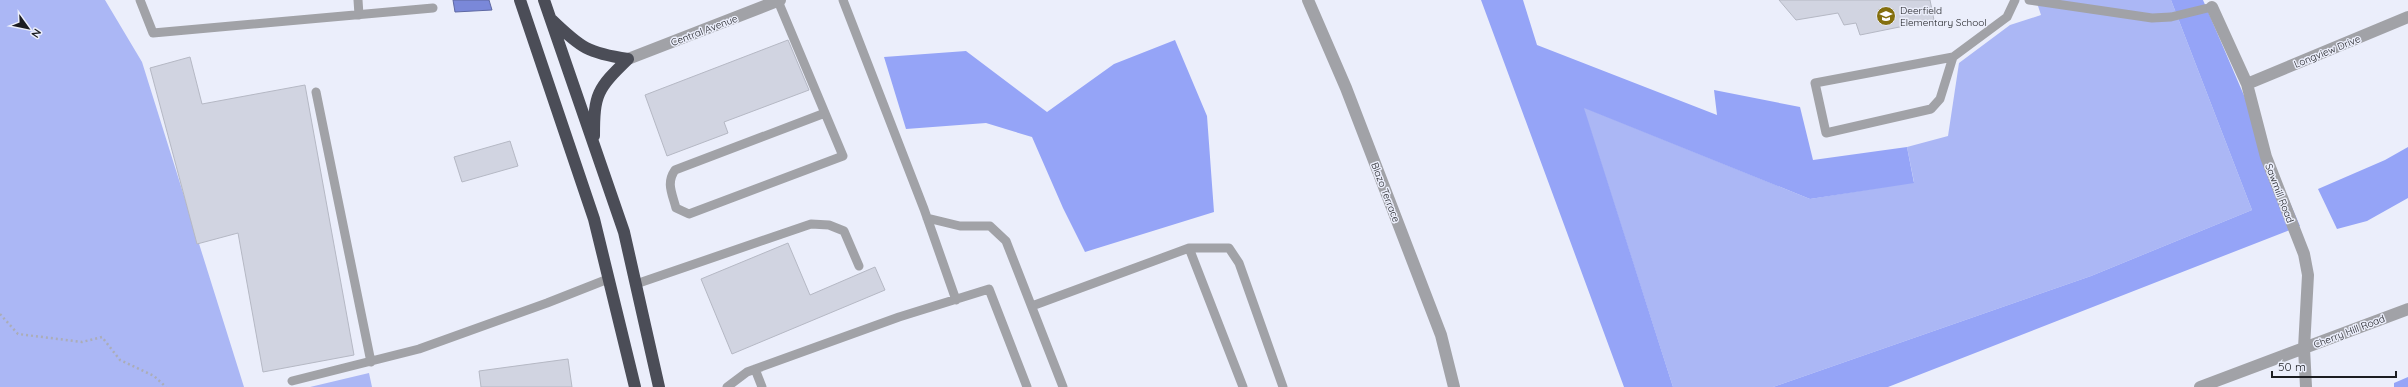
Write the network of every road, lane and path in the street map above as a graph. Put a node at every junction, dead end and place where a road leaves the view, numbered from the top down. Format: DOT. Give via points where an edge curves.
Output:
graph roads {
  1 [pos="140,0"];
  2 [pos="358,0"];
  3 [pos="520,0"];
  4 [pos="544,0"];
  5 [pos="779,0"];
  6 [pos="842,0"];
  7 [pos="1308,0"];
  8 [pos="2015,0"];
  9 [pos="2029,0"];
  10 [pos="2212,6"];
  11 [pos="433,8"];
  12 [pos="359,15"];
  13 [pos="550,17"];
  14 [pos="2408,17"];
  15 [pos="1953,57"];
  16 [pos="628,60"];
  17 [pos="2247,84"];
  18 [pos="316,92"];
  19 [pos="825,113"];
  20 [pos="594,145"];
  21 [pos="927,218"];
  22 [pos="1189,248"];
  23 [pos="858,266"];
  24 [pos="608,279"];
  25 [pos="636,284"];
  26 [pos="956,300"];
  27 [pos="1032,306"];
  28 [pos="2408,309"];
  29 [pos="0,314"];
  30 [pos="2304,348"];
  31 [pos="371,362"];
  32 [pos="755,369"];
  33 [pos="292,381"];
  34 [pos="166,387"];
  35 [pos="635,387"];
  36 [pos="659,387"];
  37 [pos="727,387"];
  38 [pos="762,387"];
  39 [pos="1027,387"];
  40 [pos="1062,387"];
  41 [pos="1243,387"];
  42 [pos="1283,387"];
  43 [pos="1454,387"];
  44 [pos="2200,387"];
  45 [pos="2306,387"];
  1 -- 12 [label="lane" via="153,33"];
  2 -- 12 [label="lane"];
  3 -- 24 [label="highway" via="594,219"];
  4 -- 13 [label="highway"];
  5 -- 16 [label="street, Central Avenue"];
  5 -- 19 [label="lane"];
  6 -- 21 [label="lane"];
  7 -- 43 [label="street, Blazo Terrace" via="1346,88 1441,335"];
  8 -- 15 [label="lane" via="2007,17"];
  9 -- 10 [label="lane" via="2152,18 2171,18"];
  10 -- 17 [label="street, Sawmill Road"];
  11 -- 12 [label="lane"];
  13 -- 16 [label="highway" via="593,53"];
  13 -- 20 [label="highway"];
  14 -- 17 [label="street, Longview Drive"];
  15 -- 15 [label="lane" via="1815,83 1826,133 1931,109 1940,99"];
  16 -- 20 [label="highway" via="607,80 596,98"];
  17 -- 30 [label="street, Sawmill Road" via="2266,157 2304,254 2308,275"];
  18 -- 31 [label="lane"];
  19 -- 19 [label="lane" via="675,170 670,177 669,185 676,208 689,214 843,156"];
  20 -- 25 [label="highway" via="624,232"];
  21 -- 26 [label="lane"];
  21 -- 27 [label="lane" via="960,226 990,226 1006,241"];
  22 -- 27 [label="lane"];
  22 -- 41 [label="lane"];
  22 -- 42 [label="lane" via="1229,248 1239,263"];
  23 -- 25 [label="lane" via="844,231 829,225 811,224"];
  24 -- 31 [label="lane" via="419,349"];
  24 -- 35 [label="highway"];
  25 -- 36 [label="highway"];
  26 -- 32 [label="lane" via="899,317"];
  26 -- 39 [label="lane" via="989,289"];
  27 -- 40 [label="lane"];
  28 -- 30 [label="street, Cherry Hill Road"];
  29 -- 34 [label="path" via="18,334 82,342 102,337 120,360 154,376"];
  30 -- 44 [label="street, Cherry Hill Road"];
  30 -- 45 [label="street, Sawmill Road"];
  31 -- 33 [label="lane"];
  32 -- 37 [label="lane"];
  32 -- 38 [label="lane"];
}
